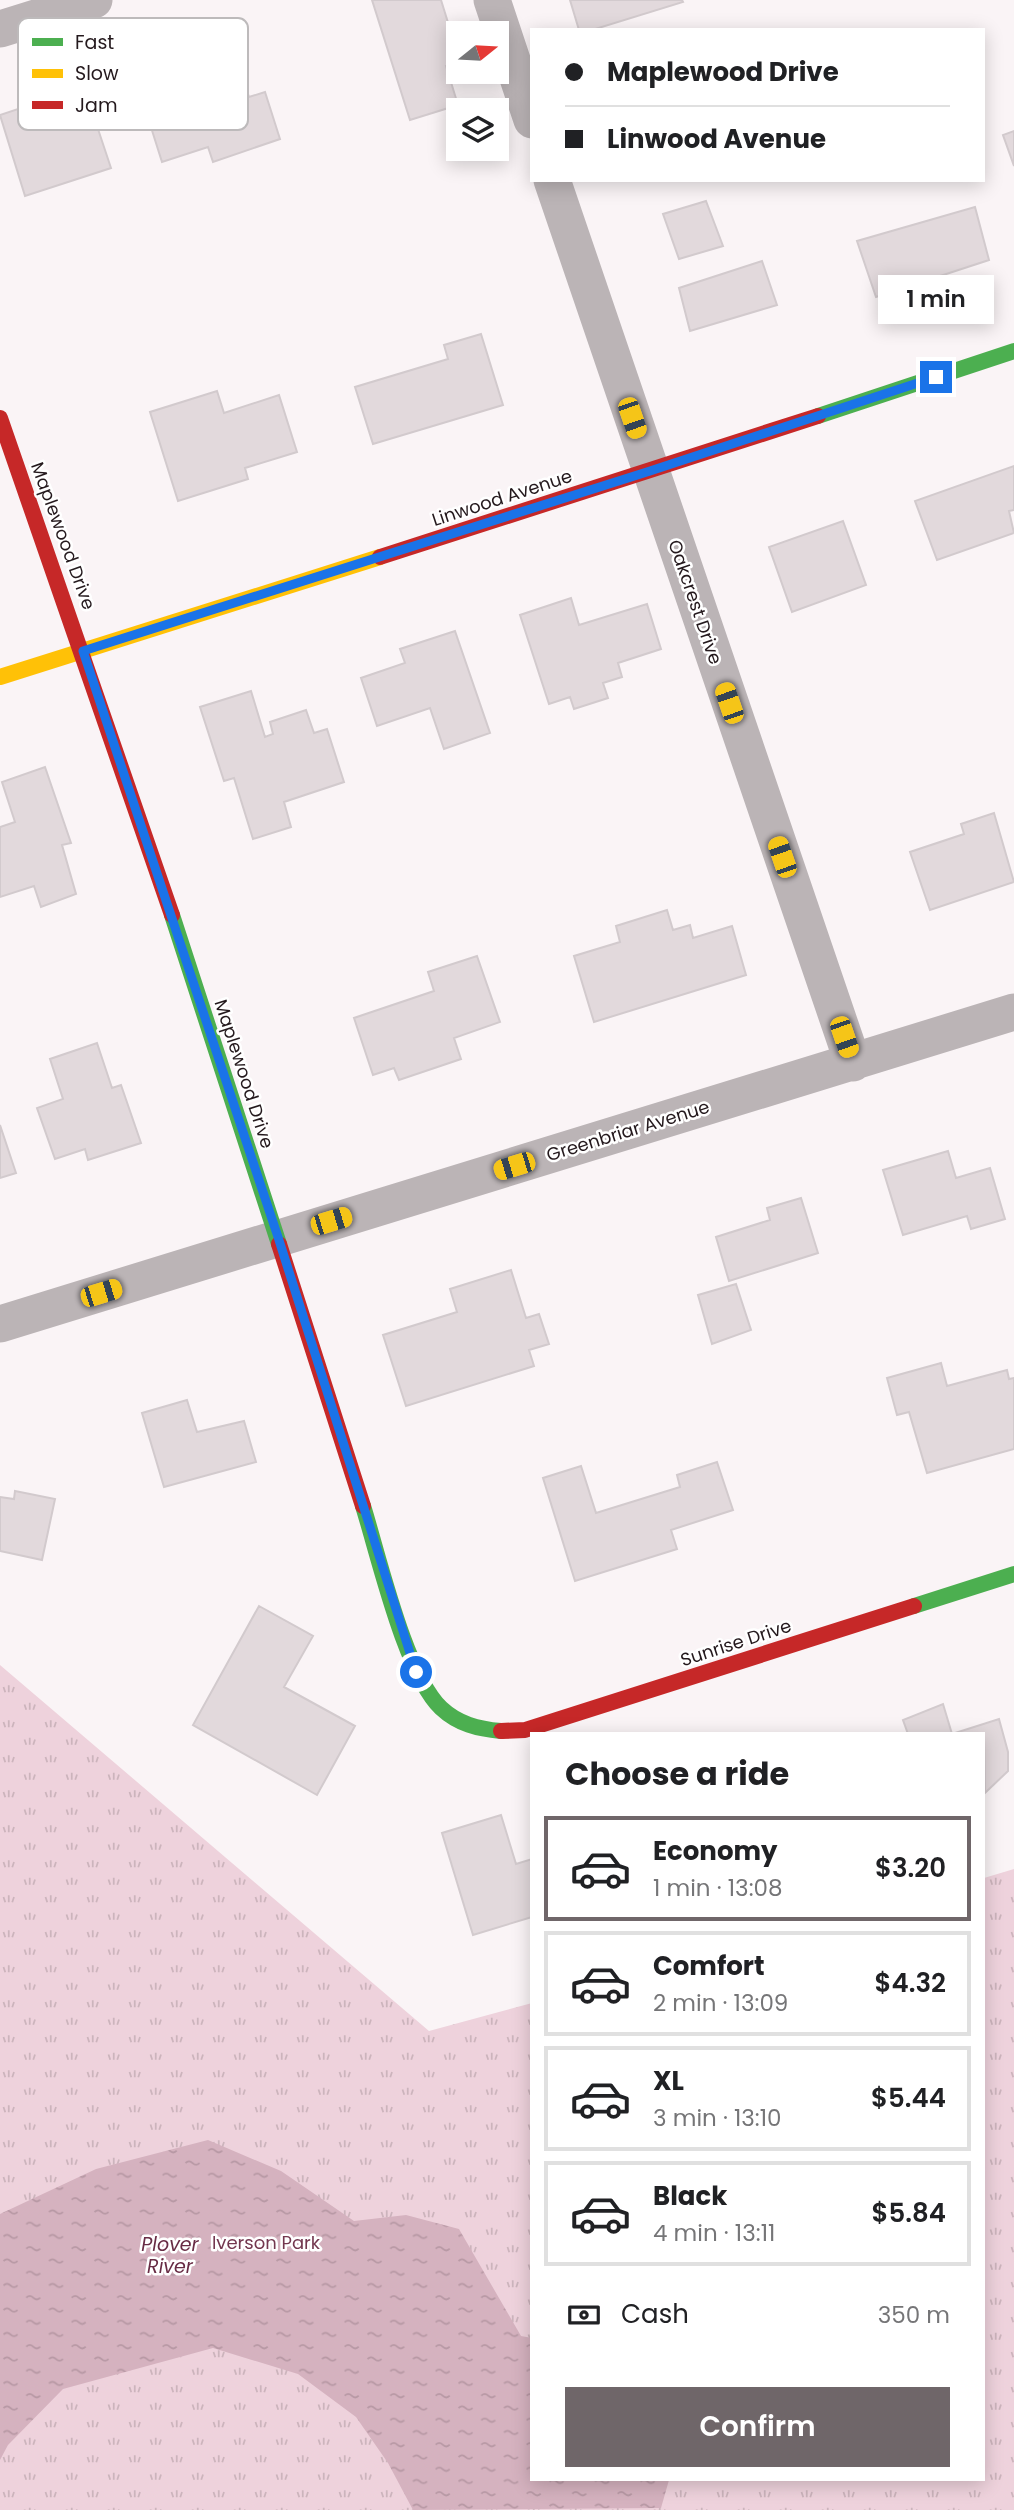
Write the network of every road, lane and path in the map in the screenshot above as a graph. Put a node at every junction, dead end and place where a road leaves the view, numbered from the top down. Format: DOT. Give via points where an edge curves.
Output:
graph roads {
  1 [pos="94,0"];
  2 [pos="492,0"];
  3 [pos="36,18"];
  4 [pos="18,23"];
  5 [pos="0,29"];
  6 [pos="530,114"];
  7 [pos="553,182"];
  8 [pos="1014,351"];
  9 [pos="0,418"];
  10 [pos="650,471"];
  11 [pos="83,651"];
  12 [pos="0,677"];
  13 [pos="1014,1012"];
  14 [pos="853,1063"];
  15 [pos="278,1237"];
  16 [pos="0,1324"];
  17 [pos="1014,1574"];
  18 [pos="468,1726"];
  1 -- 3 [label="street"];
  2 -- 6 [label="street"];
  4 -- 5 [label="street"];
  7 -- 10 [label="street, Oakcrest Drive"];
  8 -- 10 [label="street, Linwood Avenue"];
  9 -- 11 [label="street, Maplewood Drive"];
  10 -- 11 [label="street, Linwood Avenue"];
  10 -- 14 [label="street, Oakcrest Drive"];
  11 -- 12 [label="street, Linwood Avenue"];
  11 -- 15 [label="street, Maplewood Drive"];
  13 -- 14 [label="street, Greenbriar Avenue"];
  14 -- 15 [label="street, Greenbriar Avenue"];
  15 -- 16 [label="street, Greenbriar Avenue"];
  15 -- 18 [label="street, Maplewood Drive" via="411,1658 433,1702"];
  17 -- 18 [label="street, Sunrise Drive" via="564,1720 506,1732"];
}
